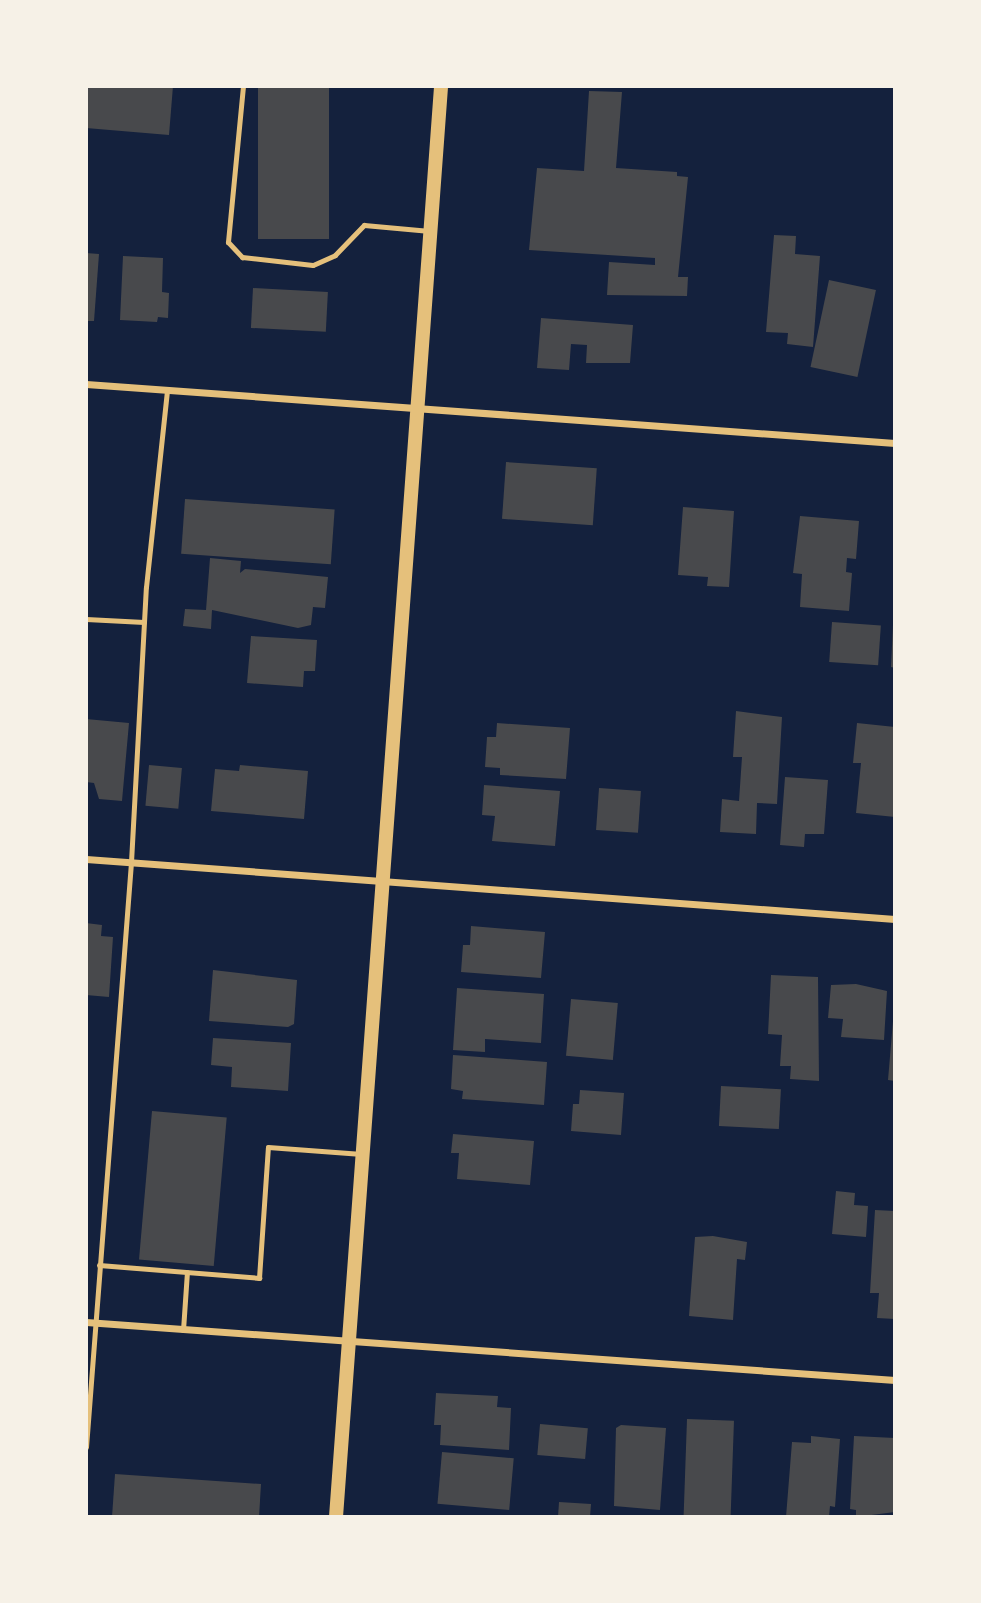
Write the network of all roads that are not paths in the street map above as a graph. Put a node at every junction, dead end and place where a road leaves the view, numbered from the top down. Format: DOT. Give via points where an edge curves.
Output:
graph roads {
  1 [pos="243,86"];
  2 [pos="441,86"];
  3 [pos="431,231"];
  4 [pos="86,384"];
  5 [pos="167,390"];
  6 [pos="419,408"];
  7 [pos="895,443"];
  8 [pos="86,619"];
  9 [pos="144,622"];
  10 [pos="86,859"];
  11 [pos="131,862"];
  12 [pos="384,881"];
  13 [pos="895,919"];
  14 [pos="363,1154"];
  15 [pos="99,1265"];
  16 [pos="187,1272"];
  17 [pos="86,1322"];
  18 [pos="95,1323"];
  19 [pos="183,1330"];
  20 [pos="350,1341"];
  21 [pos="895,1380"];
  22 [pos="86,1447"];
  23 [pos="336,1517"];
  1 -- 3 [label="lane" via="228,242 242,257 313,265 335,255 364,225"];
  2 -- 3 [label="main road"];
  3 -- 6 [label="main road"];
  4 -- 5 [label="street"];
  5 -- 6 [label="street"];
  5 -- 9 [label="lane"];
  6 -- 7 [label="street"];
  6 -- 12 [label="main road"];
  8 -- 9 [label="lane"];
  9 -- 11 [label="lane"];
  10 -- 11 [label="street"];
  11 -- 12 [label="street"];
  11 -- 15 [label="lane"];
  12 -- 13 [label="street"];
  12 -- 14 [label="main road"];
  14 -- 16 [label="lane" via="268,1147 259,1278"];
  14 -- 20 [label="main road"];
  15 -- 16 [label="lane"];
  15 -- 18 [label="lane"];
  16 -- 19 [label="lane"];
  17 -- 18 [label="street"];
  18 -- 19 [label="street"];
  18 -- 22 [label="lane"];
  19 -- 20 [label="street"];
  20 -- 21 [label="street"];
  20 -- 23 [label="main road"];
}
